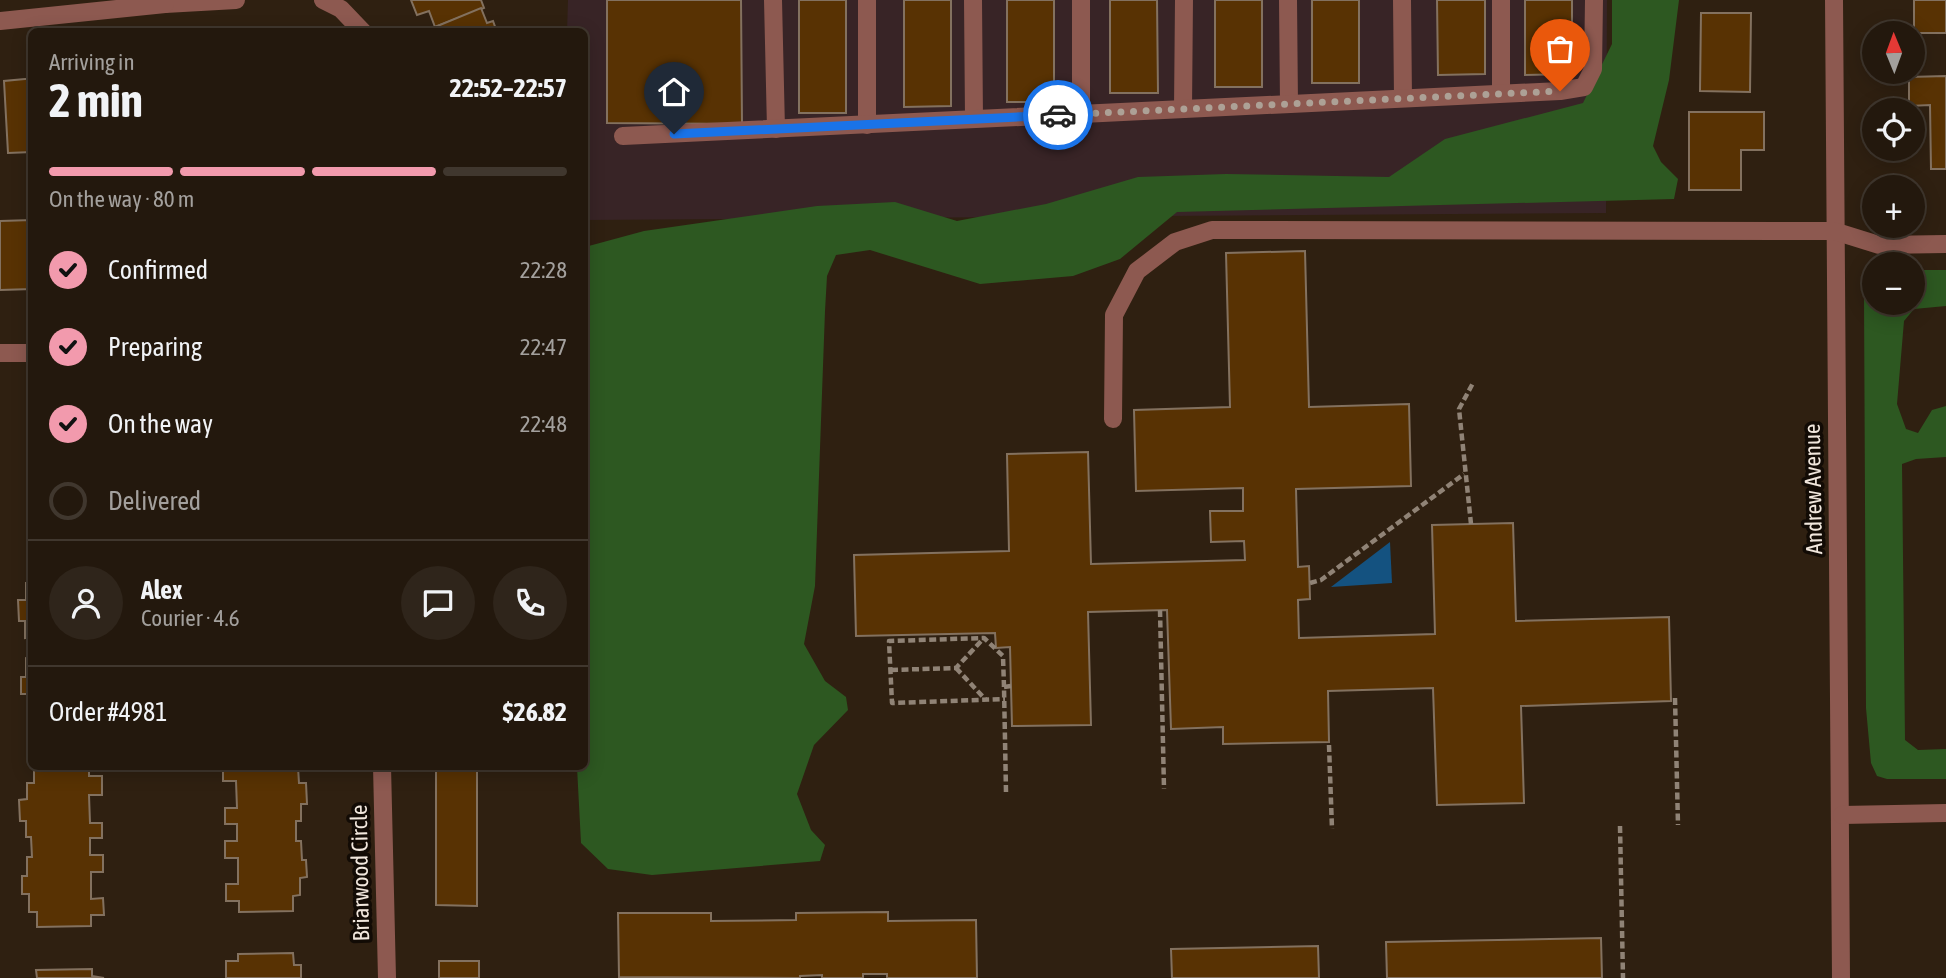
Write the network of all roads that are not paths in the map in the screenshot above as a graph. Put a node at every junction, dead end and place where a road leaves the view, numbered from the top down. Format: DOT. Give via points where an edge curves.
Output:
graph roads {
  1 [pos="236,0"];
  2 [pos="323,0"];
  3 [pos="773,0"];
  4 [pos="867,0"];
  5 [pos="973,0"];
  6 [pos="1081,0"];
  7 [pos="1184,0"];
  8 [pos="1288,0"];
  9 [pos="1402,0"];
  10 [pos="1501,0"];
  11 [pos="1594,0"];
  12 [pos="1834,0"];
  13 [pos="165,2"];
  14 [pos="0,21"];
  15 [pos="359,28"];
  16 [pos="1501,93"];
  17 [pos="1403,98"];
  18 [pos="1289,104"];
  19 [pos="1183,109"];
  20 [pos="1081,114"];
  21 [pos="974,119"];
  22 [pos="867,125"];
  23 [pos="776,129"];
  24 [pos="623,136"];
  25 [pos="1835,231"];
  26 [pos="1946,244"];
  27 [pos="0,353"];
  28 [pos="28,353"];
  29 [pos="1113,419"];
  30 [pos="382,770"];
  31 [pos="1946,813"];
  32 [pos="1842,815"];
  33 [pos="387,978"];
  34 [pos="1841,978"];
  1 -- 13 [label="street"];
  2 -- 15 [label="street" via="341,9"];
  3 -- 23 [label="street"];
  4 -- 22 [label="street"];
  5 -- 21 [label="street"];
  6 -- 20 [label="street"];
  7 -- 19 [label="street"];
  8 -- 18 [label="street"];
  9 -- 17 [label="street"];
  10 -- 16 [label="street"];
  11 -- 16 [label="street" via="1593,69 1584,87"];
  12 -- 25 [label="street, Andrew Avenue"];
  13 -- 14 [label="street"];
  16 -- 17 [label="street"];
  17 -- 18 [label="street"];
  18 -- 19 [label="street"];
  19 -- 20 [label="street"];
  20 -- 21 [label="street"];
  21 -- 22 [label="street"];
  22 -- 23 [label="street"];
  23 -- 24 [label="street"];
  25 -- 26 [label="street" via="1880,245"];
  25 -- 29 [label="street" via="1212,230 1175,242 1138,271 1114,315"];
  25 -- 32 [label="street, Andrew Avenue"];
  27 -- 28 [label="street"];
  30 -- 33 [label="street, Briarwood Circle"];
  31 -- 32 [label="street"];
  32 -- 34 [label="street, Andrew Avenue"];
}
